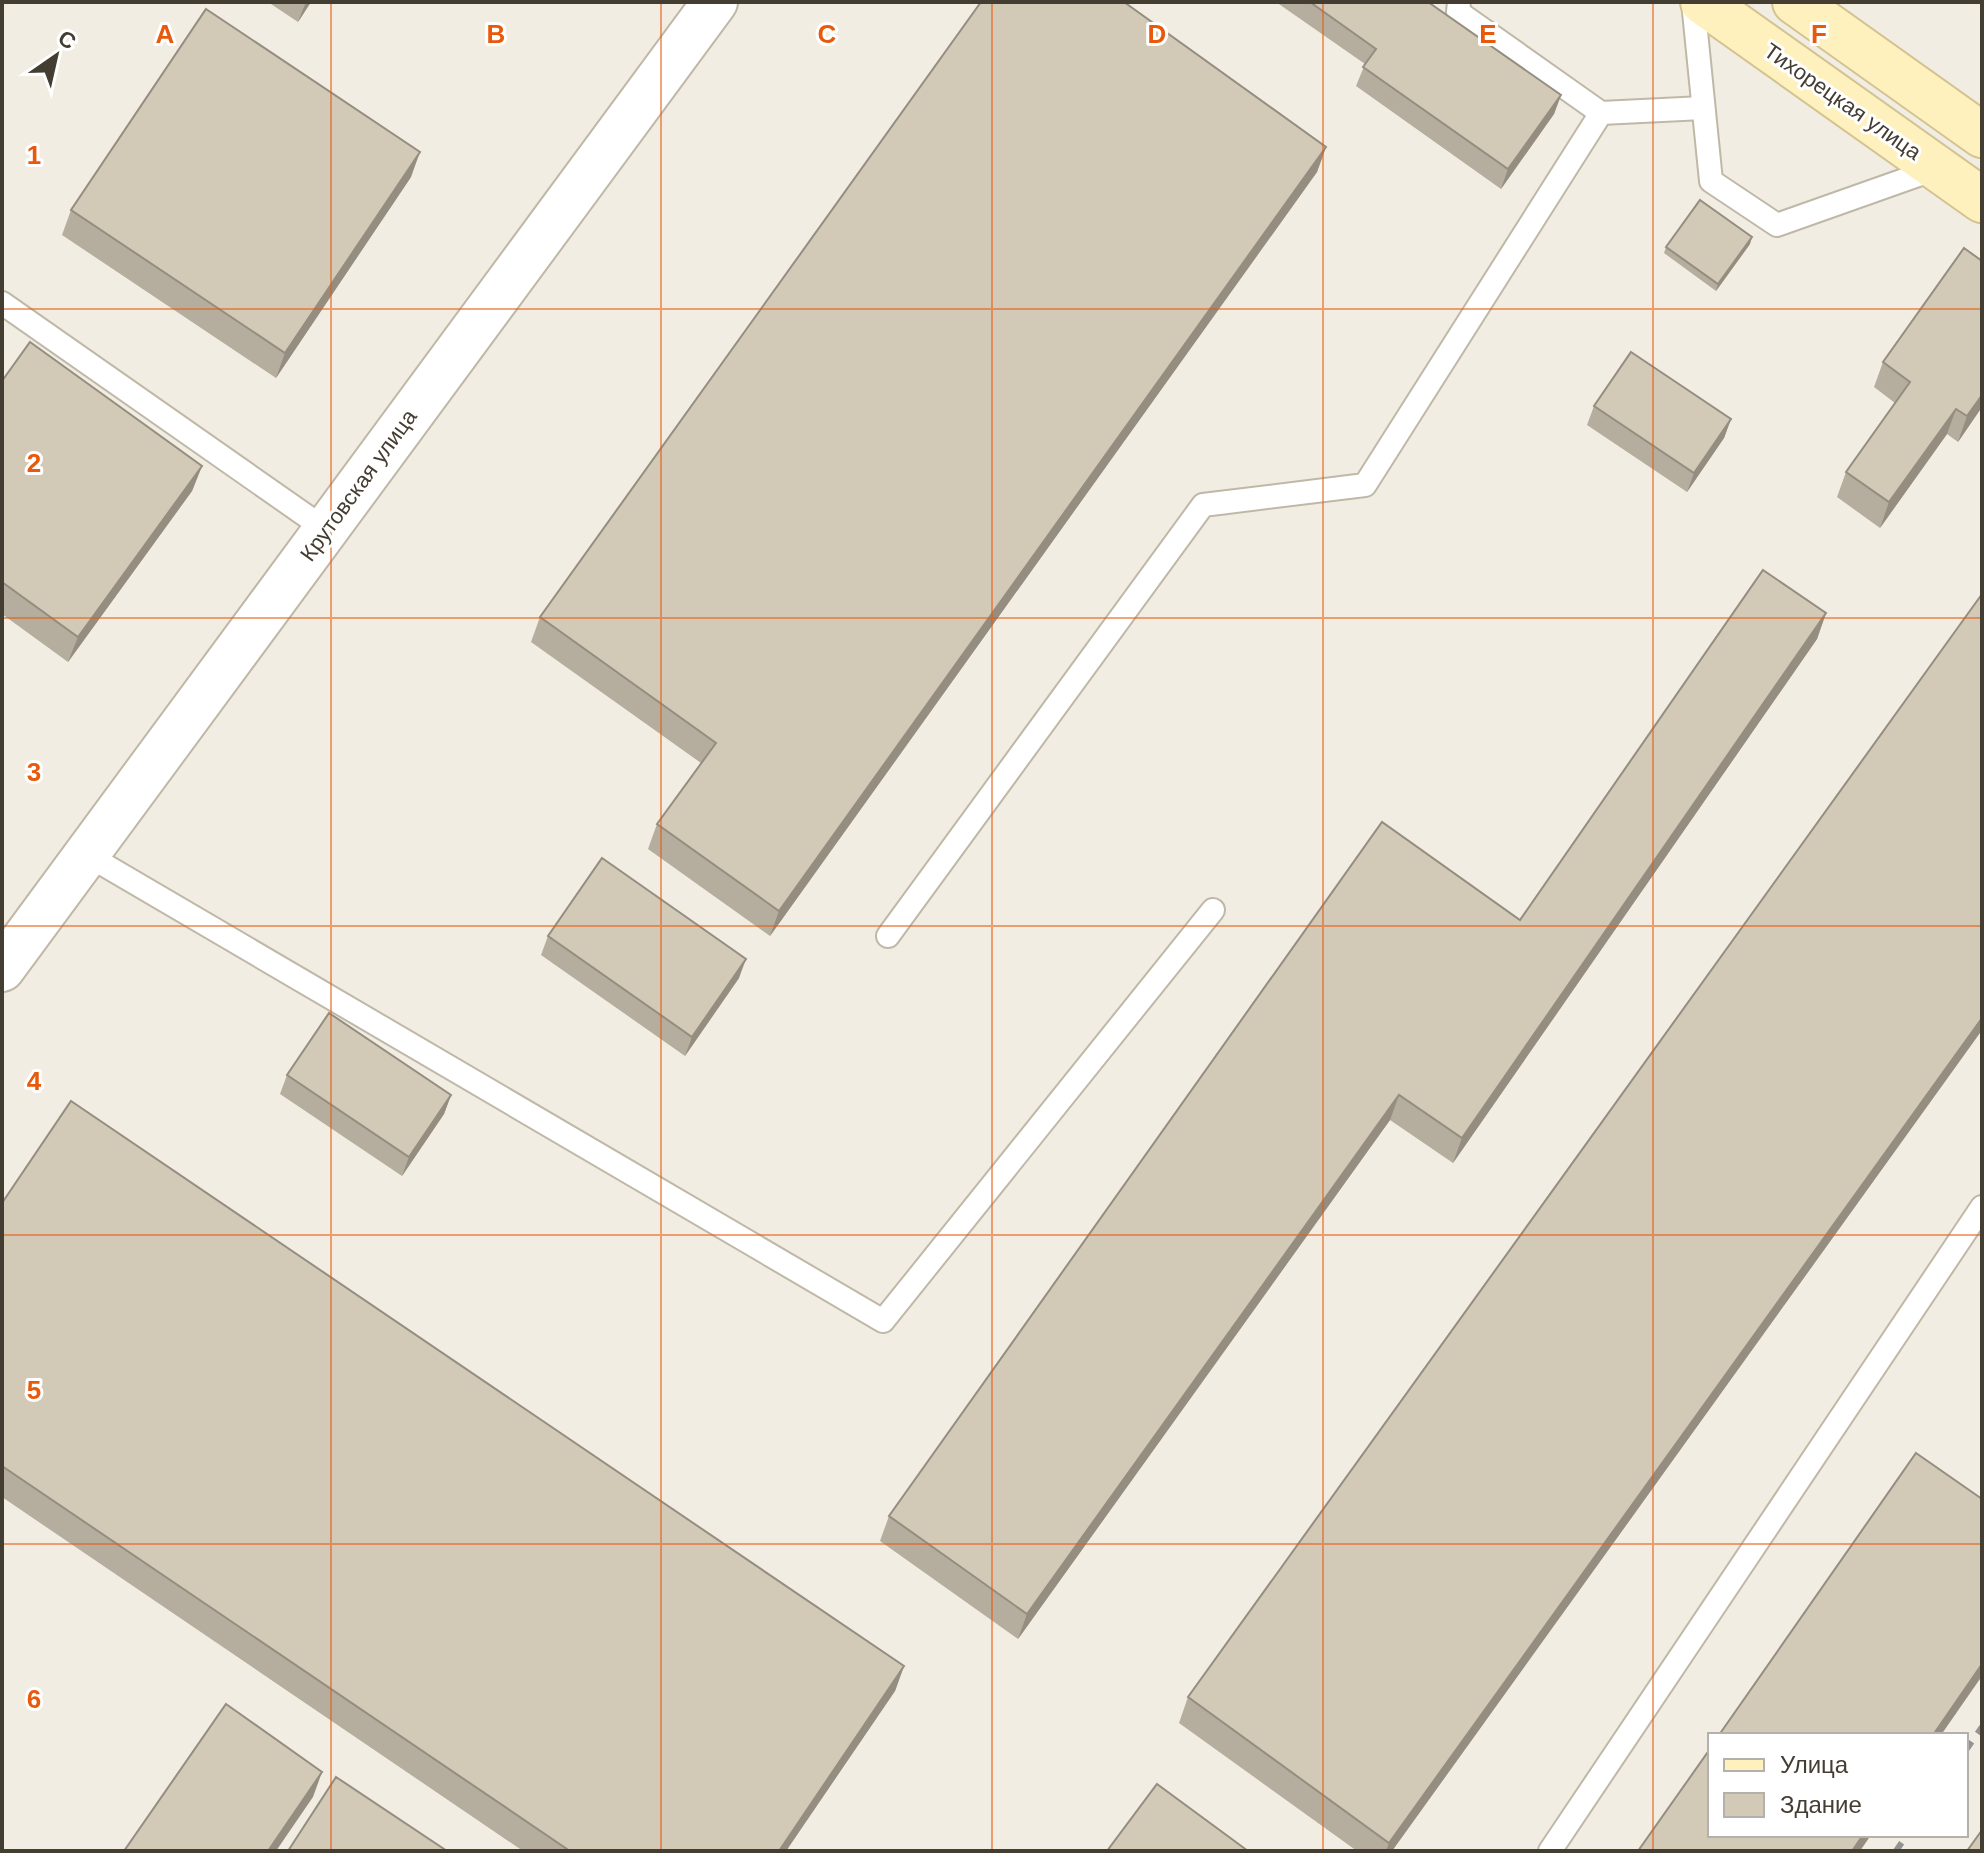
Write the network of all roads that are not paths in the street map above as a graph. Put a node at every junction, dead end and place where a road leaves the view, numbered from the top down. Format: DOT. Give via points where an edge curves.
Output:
graph roads {
  1 [pos="715,2"];
  2 [pos="1459,2"];
  3 [pos="1693,2"];
  4 [pos="1703,2"];
  5 [pos="1795,2"];
  6 [pos="1703,108"];
  7 [pos="1601,113"];
  8 [pos="1982,135"];
  9 [pos="1938,168"];
  10 [pos="1982,200"];
  11 [pos="2,303"];
  12 [pos="325,529"];
  13 [pos="89,856"];
  14 [pos="1213,910"];
  15 [pos="888,936"];
  16 [pos="2,969"];
  17 [pos="1982,1207"];
  18 [pos="1550,1851"];
  1 -- 12 [label="street, Крутовская улица"];
  2 -- 7 [label="lane" via="1458,12"];
  3 -- 6 [label="lane"];
  4 -- 9 [label="main road, Тихорецкая улица"];
  5 -- 8 [label="main road"];
  6 -- 7 [label="lane"];
  6 -- 9 [label="lane" via="1711,181 1777,225"];
  7 -- 15 [label="lane" via="1365,485 1203,505"];
  9 -- 10 [label="main road, Тихорецкая улица"];
  11 -- 12 [label="lane"];
  12 -- 13 [label="street, Крутовская улица"];
  13 -- 14 [label="lane" via="883,1321"];
  13 -- 16 [label="street, Крутовская улица"];
  17 -- 18 [label="lane"];
}
